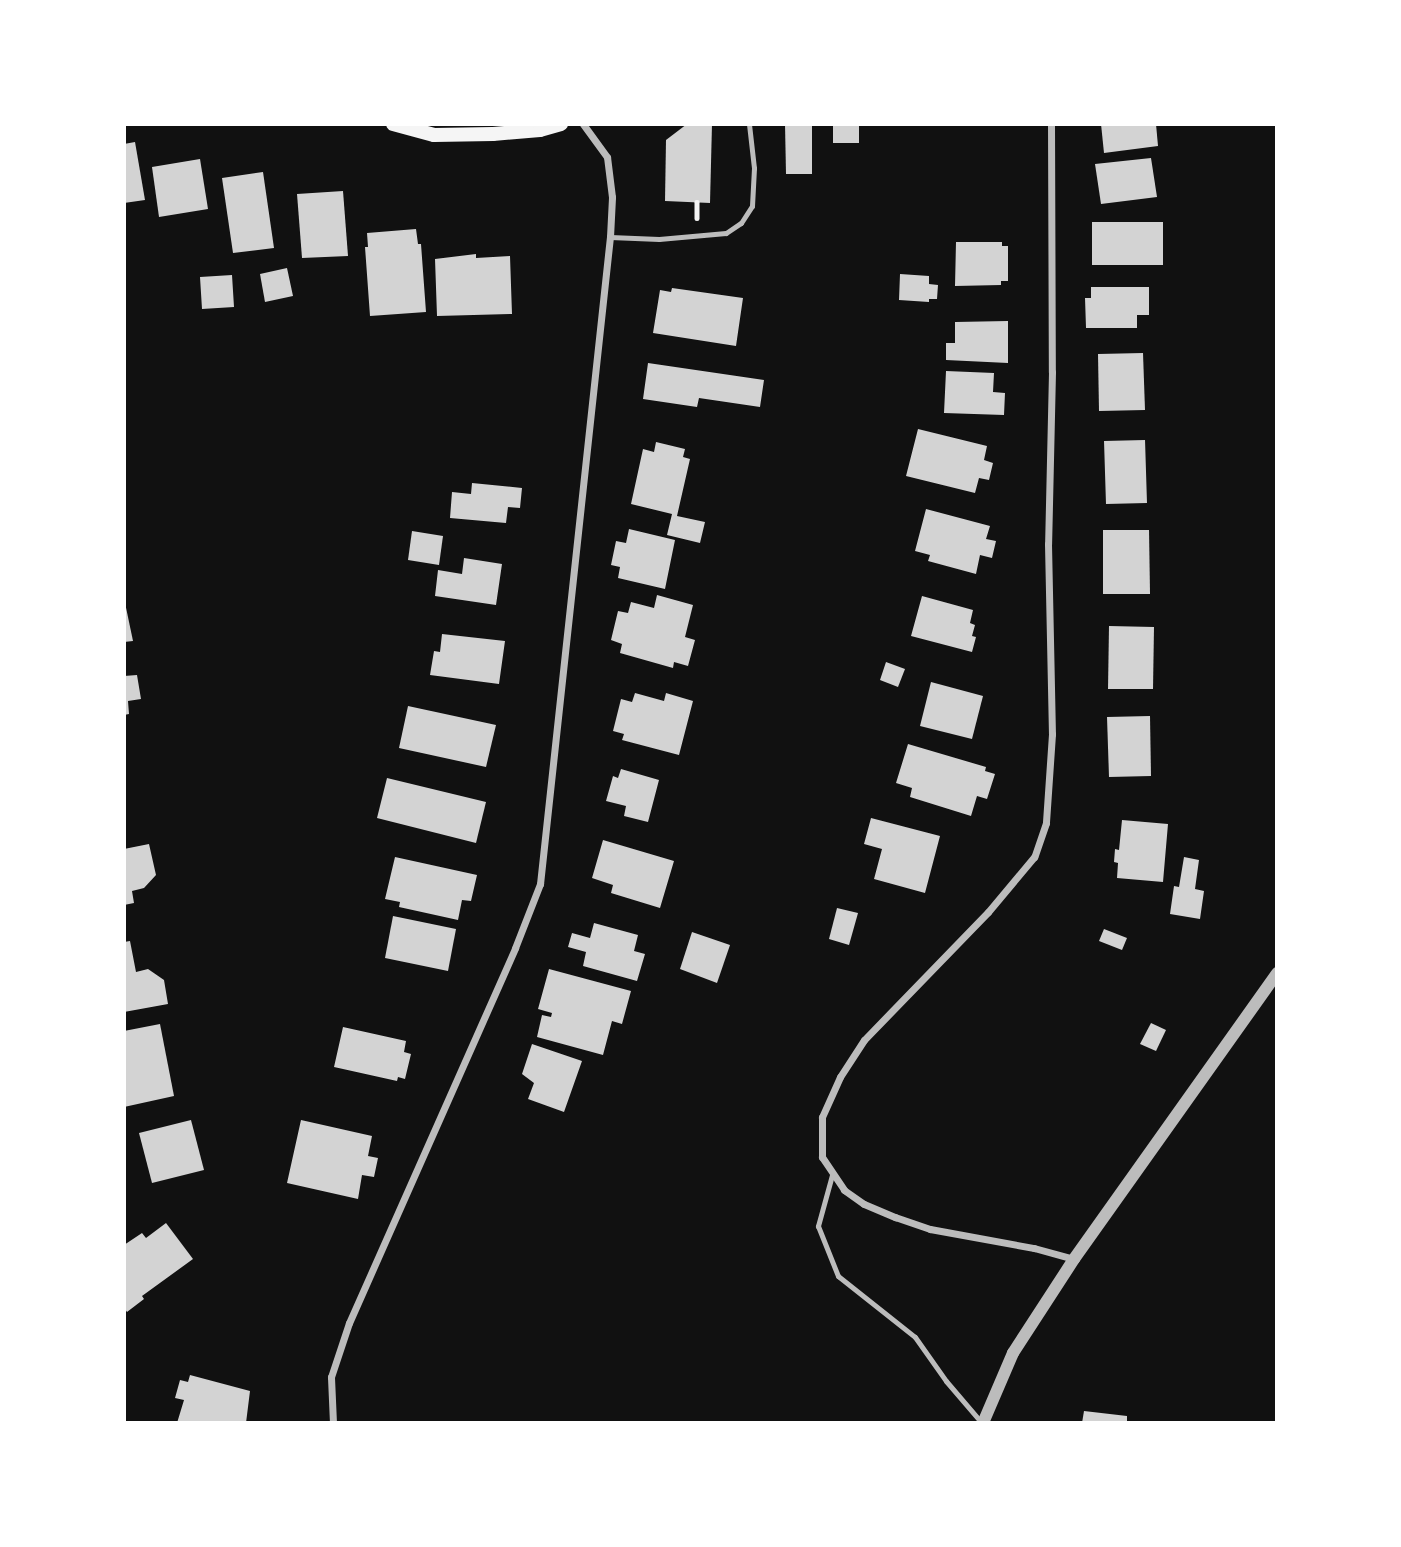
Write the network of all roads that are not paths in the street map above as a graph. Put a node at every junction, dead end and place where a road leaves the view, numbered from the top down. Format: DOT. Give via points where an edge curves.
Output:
graph roads {
  1 [pos="393,124"];
  2 [pos="561,124"];
  3 [pos="583,124"];
  4 [pos="749,124"];
  5 [pos="1051,124"];
  6 [pos="610,237"];
  7 [pos="1277,972"];
  8 [pos="832,1175"];
  9 [pos="1074,1259"];
  10 [pos="333,1423"];
  11 [pos="983,1423"];
  1 -- 2 [label="main road" via="434,135 466,135 540,130"];
  3 -- 6 [label="street" via="607,157"];
  4 -- 6 [label="lane" via="752,206 741,223 726,233 659,239"];
  5 -- 8 [label="street" via="1048,544 1052,734 1046,823 1034,857 963,940 864,1040 840,1077 822,1117 822,1157"];
  6 -- 10 [label="street" via="540,884 349,1323 331,1377"];
  7 -- 9 [label="street"];
  8 -- 9 [label="street" via="864,1204 895,1217 930,1229"];
  8 -- 11 [label="lane" via="818,1226 838,1276 915,1337"];
  9 -- 11 [label="street" via="1013,1353"];
}
